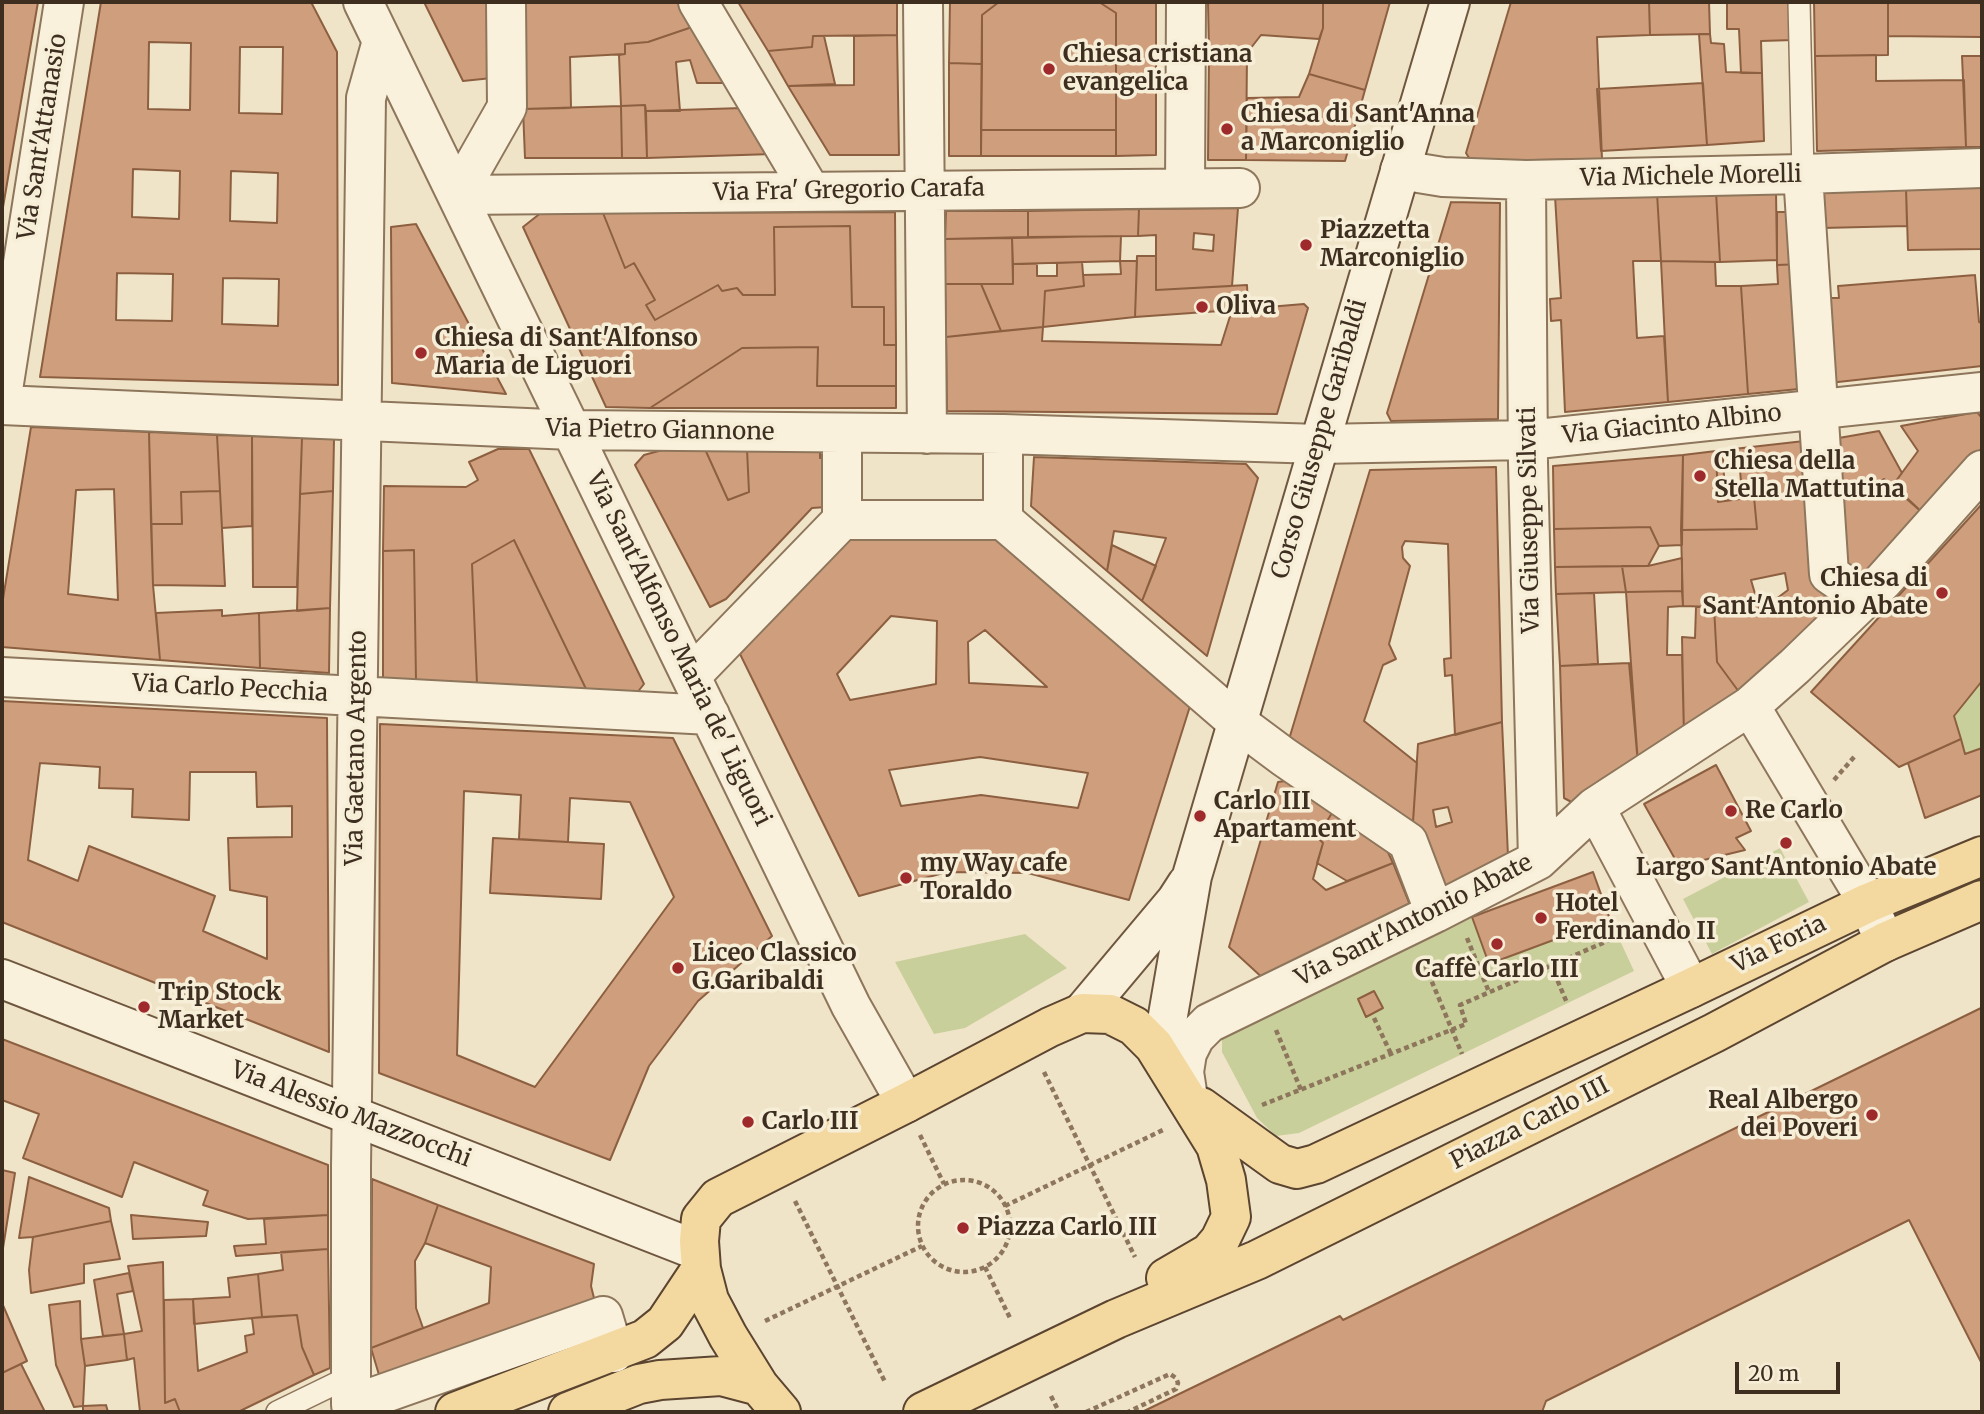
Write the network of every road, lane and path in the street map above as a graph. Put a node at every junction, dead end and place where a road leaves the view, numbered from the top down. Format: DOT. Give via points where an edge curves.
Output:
graph roads {
  1 [pos="64,2"];
  2 [pos="363,2"];
  3 [pos="506,2"];
  4 [pos="698,2"];
  5 [pos="923,2"];
  6 [pos="1186,2"];
  7 [pos="1450,2"];
  8 [pos="1798,2"];
  9 [pos="382,41"];
  10 [pos="1982,168"];
  11 [pos="1400,170"];
  12 [pos="1803,174"];
  13 [pos="1527,180"];
  14 [pos="1185,188"];
  15 [pos="1240,188"];
  16 [pos="925,190"];
  17 [pos="811,192"];
  18 [pos="457,195"];
  19 [pos="1982,392"];
  20 [pos="2,396"];
  21 [pos="2,405"];
  22 [pos="1817,408"];
  23 [pos="362,421"];
  24 [pos="572,430"];
  25 [pos="842,434"];
  26 [pos="926,434"];
  27 [pos="1003,434"];
  28 [pos="1528,440"];
  29 [pos="1319,444"];
  30 [pos="1982,470"];
  31 [pos="842,520"];
  32 [pos="1003,520"];
  33 [pos="1864,598"];
  34 [pos="691,676"];
  35 [pos="2,677"];
  36 [pos="358,696"];
  37 [pos="1750,706"];
  38 [pos="710,715"];
  39 [pos="1237,722"];
  40 [pos="1595,807"];
  41 [pos="1982,856"];
  42 [pos="1538,860"];
  43 [pos="1192,876"];
  44 [pos="1982,900"];
  45 [pos="1868,903"];
  46 [pos="1445,926"];
  47 [pos="1619,936"];
  48 [pos="1885,942"];
  49 [pos="1433,951"];
  50 [pos="1422,957"];
  51 [pos="1409,962"];
  52 [pos="1551,965"];
  53 [pos="2,979"];
  54 [pos="1691,988"];
  55 [pos="1489,992"];
  56 [pos="1567,1003"];
  57 [pos="1082,1013"];
  58 [pos="1374,1018"];
  59 [pos="1272,1021"];
  60 [pos="1451,1030"];
  61 [pos="1714,1033"];
  62 [pos="1391,1054"];
  63 [pos="1462,1054"];
  64 [pos="1161,1056"];
  65 [pos="1044,1072"];
  66 [pos="1301,1090"];
  67 [pos="1188,1098"];
  68 [pos="1252,1109"];
  69 [pos="353,1115"];
  70 [pos="913,1118"];
  71 [pos="1163,1129"];
  72 [pos="1090,1165"];
  73 [pos="944,1184"];
  74 [pos="793,1196"];
  75 [pos="1005,1206"];
  76 [pos="922,1246"];
  77 [pos="1136,1258"];
  78 [pos="700,1260"];
  79 [pos="985,1267"];
  80 [pos="838,1286"];
  81 [pos="1011,1320"];
  82 [pos="1116,1320"];
  83 [pos="765,1321"];
  84 [pos="614,1353"];
  85 [pos="349,1377"];
  86 [pos="886,1382"];
  87 [pos="1051,1396"];
  88 [pos="770,1403"];
  89 [pos="277,1412"];
  90 [pos="455,1412"];
  91 [pos="568,1412"];
  92 [pos="923,1412"];
  93 [pos="1059,1412"];
  94 [pos="1086,1412"];
  95 [pos="1128,1412"];
  1 -- 20 [label="street, Via Sant'Attanasio"];
  2 -- 9 [label="street, Via Sant'Alfonso Maria de' Liguori"];
  3 -- 18 [label="street" via="507,107"];
  4 -- 17 [label="street"];
  5 -- 16 [label="street"];
  6 -- 14 [label="street"];
  7 -- 11 [label="street, Corso Giuseppe Garibaldi"];
  8 -- 12 [label="lane"];
  9 -- 18 [label="street, Via Sant'Alfonso Maria de' Liguori"];
  9 -- 23 [label="street, Via Gaetano Argento" via="366,98"];
  10 -- 12 [label="street, Via Michele Morelli"];
  11 -- 13 [label="street, Via Michele Morelli" via="1443,177"];
  11 -- 29 [label="street, Corso Giuseppe Garibaldi"];
  12 -- 13 [label="street, Via Michele Morelli"];
  12 -- 22 [label="street"];
  13 -- 28 [label="street, Via Giuseppe Silvati"];
  14 -- 15 [label="street, Via Fra' Gregorio Carafa"];
  14 -- 16 [label="street, Via Fra' Gregorio Carafa"];
  16 -- 17 [label="street, Via Fra' Gregorio Carafa"];
  16 -- 26 [label="street"];
  17 -- 18 [label="street, Via Fra' Gregorio Carafa"];
  18 -- 24 [label="street, Via Sant'Alfonso Maria de' Liguori"];
  19 -- 22 [label="street, Via Giacinto Albino"];
  21 -- 23 [label="street, Via Pietro Giannone"];
  22 -- 28 [label="street, Via Giacinto Albino"];
  22 -- 33 [label="street" via="1829,574"];
  23 -- 24 [label="street, Via Pietro Giannone"];
  23 -- 36 [label="street, Via Gaetano Argento"];
  24 -- 25 [label="street, Via Pietro Giannone"];
  24 -- 34 [label="street, Via Sant'Alfonso Maria de' Liguori"];
  25 -- 26 [label="street, Via Pietro Giannone"];
  25 -- 31 [label="street"];
  26 -- 27 [label="street, Via Pietro Giannone"];
  27 -- 29 [label="street, Via Pietro Giannone"];
  27 -- 32 [label="street"];
  28 -- 29 [label="street, Via Giacinto Albino"];
  28 -- 42 [label="street, Via Giuseppe Silvati"];
  29 -- 39 [label="street, Corso Giuseppe Garibaldi"];
  30 -- 33 [label="street, Via Sant'Antonio Abate"];
  31 -- 32 [label="street"];
  31 -- 34 [label="street"];
  32 -- 39 [label="street"];
  33 -- 37 [label="street, Via Sant'Antonio Abate"];
  34 -- 38 [label="street, Via Sant'Alfonso Maria de' Liguori"];
  35 -- 36 [label="street, Via Carlo Pecchia"];
  36 -- 38 [label="street, Via Carlo Pecchia"];
  36 -- 69 [label="street, Via Gaetano Argento"];
  37 -- 40 [label="street, Via Sant'Antonio Abate"];
  37 -- 45 [label="street"];
  38 -- 70 [label="street, Via Sant'Alfonso Maria de' Liguori" via="852,1006"];
  39 -- 43 [label="street, Corso Giuseppe Garibaldi"];
  39 -- 46 [label="street" via="1408,842"];
  40 -- 42 [label="street, Via Sant'Antonio Abate"];
  40 -- 54 [label="street"];
  41 -- 45 [label="main road, Via Foria"];
  42 -- 46 [label="street, Via Sant'Antonio Abate"];
  43 -- 57 [label="street, Corso Giuseppe Garibaldi"];
  43 -- 64 [label="street, Corso Giuseppe Garibaldi"];
  44 -- 48 [label="main road, Via Foria"];
  45 -- 48 [label="street"];
  45 -- 54 [label="main road, Via Foria"];
  46 -- 55 [label="path" via="1466,934"];
  46 -- 67 [label="street, Via Sant'Antonio Abate" via="1209,1023 1187,1053"];
  47 -- 52 [label="path"];
  48 -- 61 [label="main road, Via Foria"];
  49 -- 50 [label="path"];
  50 -- 51 [label="path"];
  50 -- 60 [label="path"];
  52 -- 55 [label="path"];
  52 -- 56 [label="path"];
  53 -- 69 [label="street, Via Alessio Mazzocchi"];
  54 -- 67 [label="main road, Piazza Carlo III" via="1297,1169 1259,1151"];
  55 -- 60 [label="path" via="1460,1005 1466,1024"];
  57 -- 64 [label="main road, Piazza Carlo III" via="1110,1014 1134,1026"];
  57 -- 70 [label="main road" via="1050,1027"];
  58 -- 62 [label="path"];
  59 -- 66 [label="path"];
  60 -- 62 [label="path"];
  60 -- 63 [label="path"];
  61 -- 82 [label="main road, Piazza Carlo III" via="1258,1260"];
  62 -- 66 [label="path"];
  64 -- 67 [label="main road, Piazza Carlo III"];
  65 -- 72 [label="path"];
  66 -- 68 [label="path"];
  67 -- 82 [label="main road, Piazza Carlo III" via="1216,1146 1231,1217 1209,1253 1170,1275"];
  69 -- 78 [label="street, Via Alessio Mazzocchi"];
  69 -- 85 [label="street, Via Gaetano Argento"];
  70 -- 73 [label="path"];
  70 -- 78 [label="main road" via="718,1199 701,1219"];
  71 -- 72 [label="path"];
  72 -- 75 [label="path"];
  72 -- 77 [label="path"];
  73 -- 75 [label="path" via="959,1180 986,1186"];
  73 -- 76 [label="path" via="932,1192 918,1218"];
  74 -- 80 [label="path"];
  75 -- 79 [label="path" via="1009,1234 1005,1247"];
  76 -- 79 [label="path" via="943,1268 971,1272"];
  76 -- 80 [label="path"];
  78 -- 84 [label="main road" via="676,1309 657,1331"];
  78 -- 88 [label="main road" via="709,1300"];
  79 -- 81 [label="path"];
  80 -- 83 [label="path"];
  80 -- 86 [label="path"];
  82 -- 92 [label="main road, Piazza Carlo III"];
  84 -- 85 [label="street, Via Gaetano Argento" via="603,1316 351,1405"];
  84 -- 90 [label="main road"];
  85 -- 89 [label="lane"];
  87 -- 93 [label="path"];
  88 -- 91 [label="main road" via="721,1376 639,1384"];
  94 -- 95 [label="path" via="1170,1374 1176,1378 1176,1389"];
}
